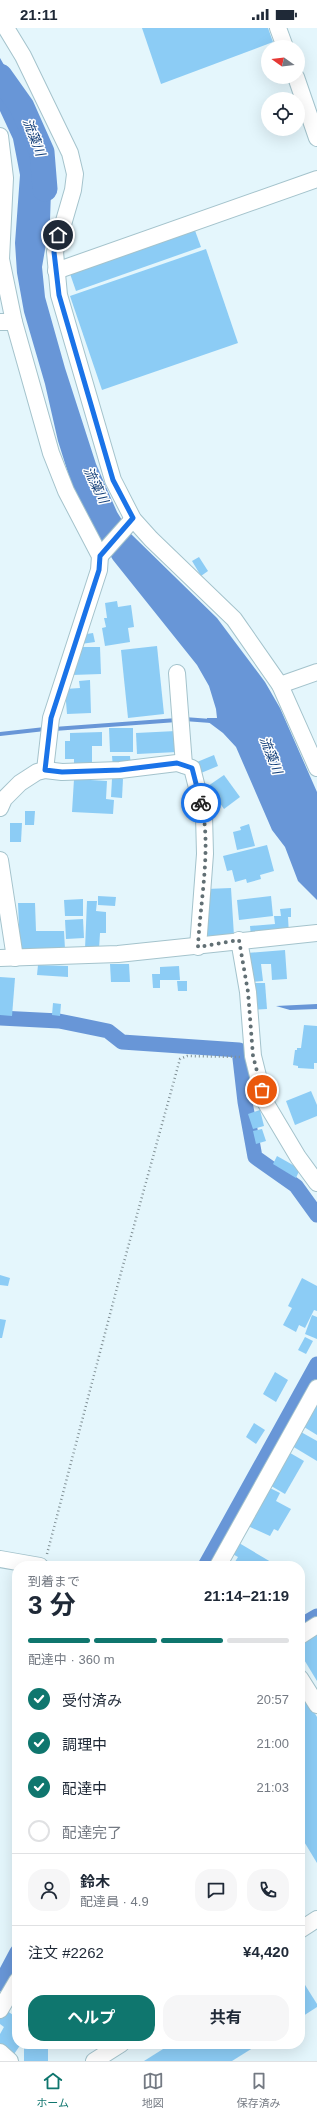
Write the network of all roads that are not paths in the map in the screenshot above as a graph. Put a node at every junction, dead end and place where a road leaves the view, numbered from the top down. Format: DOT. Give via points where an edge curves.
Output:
graph roads {
  1 [pos="6,28"];
  2 [pos="278,28"];
  3 [pos="282,40"];
  4 [pos="298,84"];
  5 [pos="0,136"];
  6 [pos="317,138"];
  7 [pos="317,178"];
  8 [pos="56,271"];
  9 [pos="7,322"];
  10 [pos="131,521"];
  11 [pos="102,554"];
  12 [pos="317,672"];
  13 [pos="177,673"];
  14 [pos="280,685"];
  15 [pos="184,765"];
  16 [pos="317,768"];
  17 [pos="45,770"];
  18 [pos="0,808"];
  19 [pos="0,860"];
  20 [pos="317,933"];
  21 [pos="239,940"];
  22 [pos="198,947"];
  23 [pos="7,958"];
  24 [pos="317,1183"];
  25 [pos="317,1388"];
  26 [pos="0,1559"];
  27 [pos="29,1561"];
  28 [pos="221,1561"];
  29 [pos="317,1625"];
  30 [pos="305,1633"];
  31 [pos="305,1686"];
  32 [pos="317,1705"];
  33 [pos="317,1919"];
  34 [pos="305,1927"];
  35 [pos="12,1990"];
  36 [pos="0,2010"];
  37 [pos="113,2049"];
  38 [pos="0,2052"];
  39 [pos="10,2061"];
  40 [pos="94,2061"];
  1 -- 8 [label="street" via="23,56 70,153 75,174 74,190 54,252"];
  2 -- 3 [label="street"];
  4 -- 6 [label="street"];
  5 -- 9 [label="street" via="5,178 1,259"];
  7 -- 8 [label="street"];
  8 -- 10 [label="street" via="59,295 113,480"];
  9 -- 11 [label="street" via="66,490"];
  10 -- 11 [label="street"];
  10 -- 14 [label="street" via="234,619"];
  11 -- 17 [label="street" via="51,718"];
  12 -- 14 [label="street"];
  13 -- 15 [label="street"];
  14 -- 16 [label="street"];
  15 -- 17 [label="street" via="177,763 120,770"];
  15 -- 22 [label="street" via="192,768 204,815 205,854"];
  17 -- 18 [label="street" via="20,783 4,799"];
  19 -- 23 [label="street"];
  20 -- 21 [label="street" via="284,938"];
  21 -- 22 [label="street"];
  21 -- 24 [label="street" via="248,992 253,1056 264,1100 298,1157"];
  22 -- 23 [label="street" via="118,954"];
  25 -- 28 [label="street"];
  26 -- 27 [label="street"];
  29 -- 30 [label="street"];
  31 -- 32 [label="street"];
  33 -- 34 [label="street"];
  35 -- 36 [label="street"];
  37 -- 40 [label="street"];
  38 -- 39 [label="street"];
}
